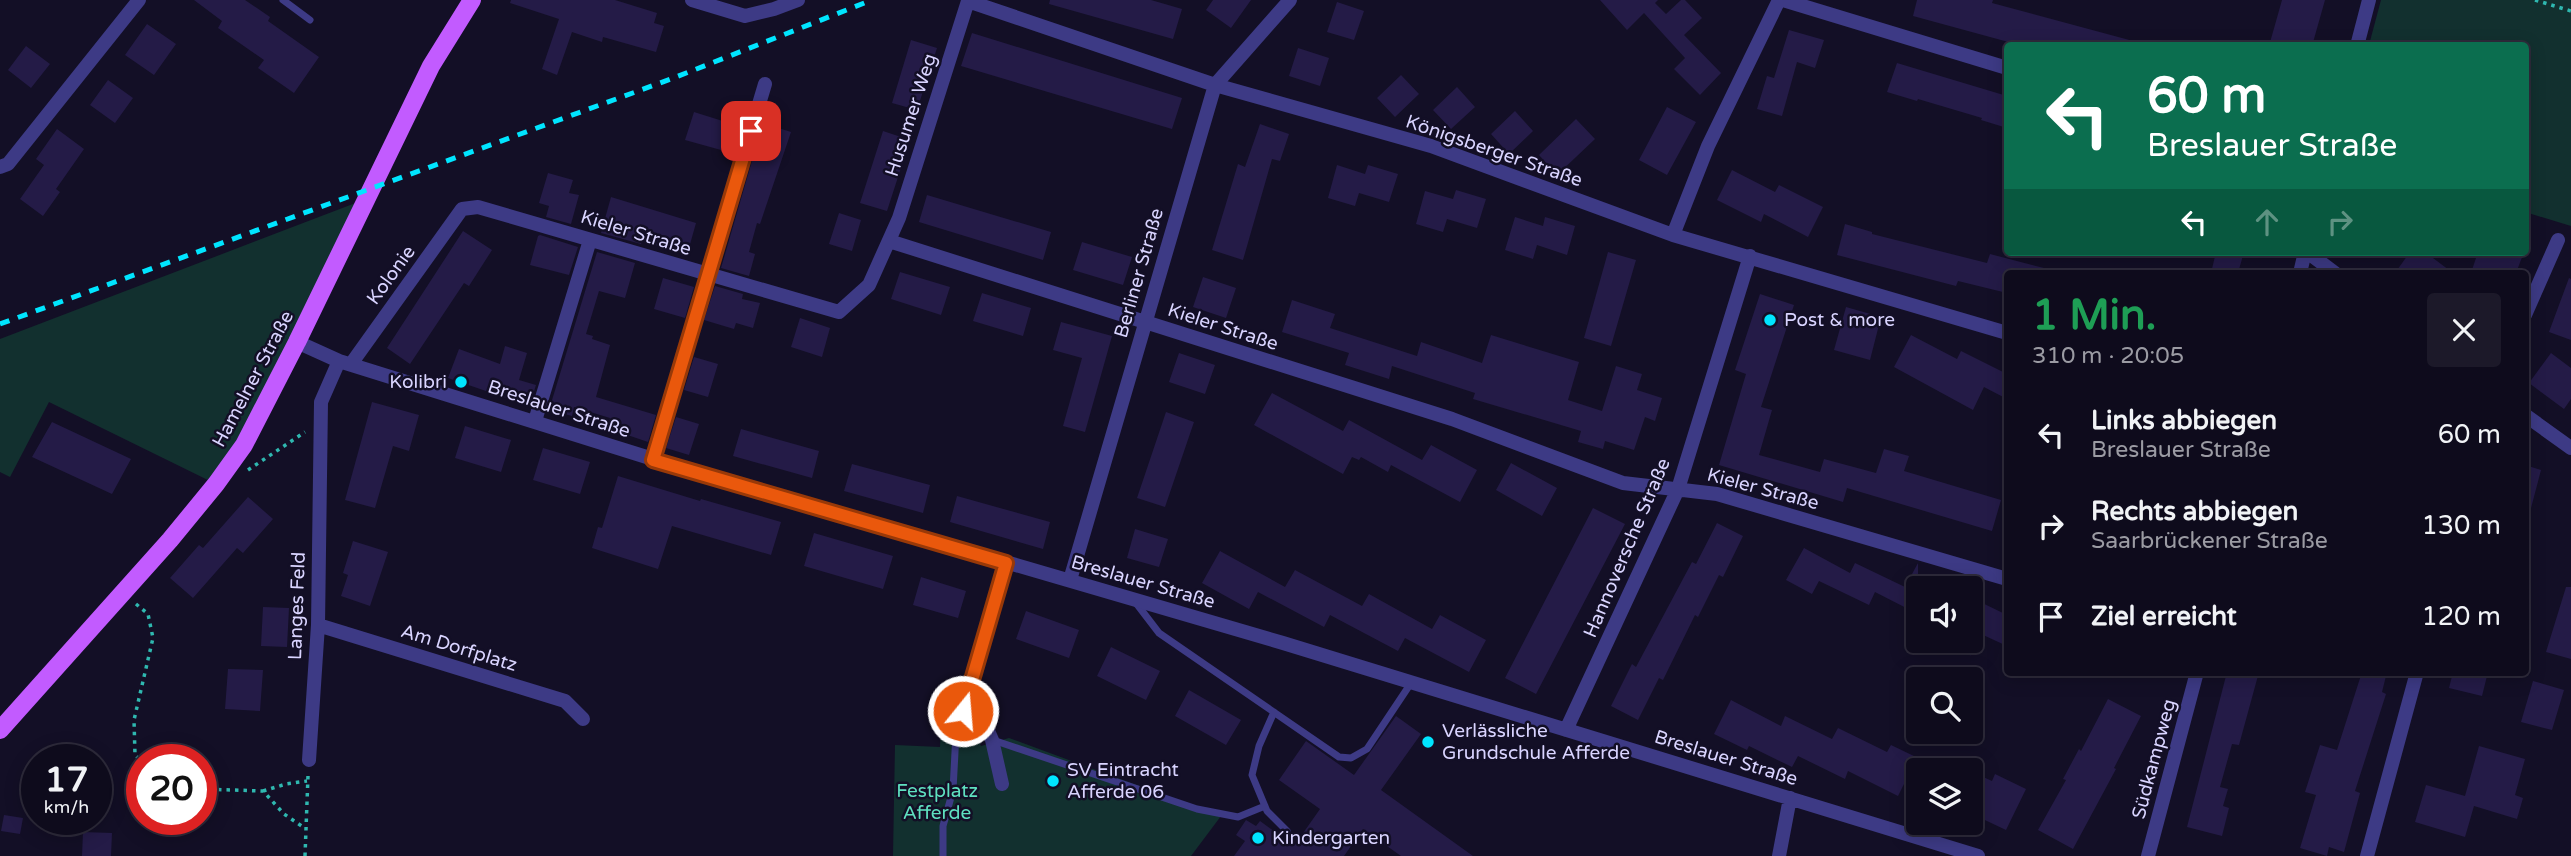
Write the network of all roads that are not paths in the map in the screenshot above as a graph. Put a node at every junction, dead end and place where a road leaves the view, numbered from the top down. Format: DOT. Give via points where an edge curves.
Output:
graph roads {
  1 [pos="139,0"];
  2 [pos="283,0"];
  3 [pos="472,0"];
  4 [pos="692,0"];
  5 [pos="798,0"];
  6 [pos="1290,0"];
  7 [pos="1781,0"];
  8 [pos="2369,0"];
  9 [pos="968,1"];
  10 [pos="310,20"];
  11 [pos="2358,42"];
  12 [pos="2004,67"];
  13 [pos="765,84"];
  14 [pos="1215,85"];
  15 [pos="0,167"];
  16 [pos="462,209"];
  17 [pos="1673,235"];
  18 [pos="590,240"];
  19 [pos="888,240"];
  20 [pos="2558,240"];
  21 [pos="1750,256"];
  22 [pos="2312,256"];
  23 [pos="2331,270"];
  24 [pos="708,275"];
  25 [pos="2529,306"];
  26 [pos="1145,322"];
  27 [pos="2004,332"];
  28 [pos="297,342"];
  29 [pos="345,363"];
  30 [pos="2529,418"];
  31 [pos="535,421"];
  32 [pos="2571,448"];
  33 [pos="653,460"];
  34 [pos="1678,489"];
  35 [pos="1006,563"];
  36 [pos="2004,578"];
  37 [pos="1070,580"];
  38 [pos="1134,600"];
  39 [pos="318,625"];
  40 [pos="2196,676"];
  41 [pos="2416,676"];
  42 [pos="1411,682"];
  43 [pos="970,689"];
  44 [pos="1274,712"];
  45 [pos="583,719"];
  46 [pos="0,730"];
  47 [pos="1566,730"];
  48 [pos="992,740"];
  49 [pos="309,760"];
  50 [pos="1002,784"];
  51 [pos="1790,798"];
  52 [pos="1265,806"];
  53 [pos="1287,831"];
  54 [pos="943,856"];
  55 [pos="1779,856"];
  56 [pos="1978,856"];
  57 [pos="2148,856"];
  58 [pos="2367,856"];
  1 -- 15 [label="street" via="8,164"];
  2 -- 10 [label="lane"];
  3 -- 28 [label="main road, Hamelner Straße" via="431,66"];
  4 -- 5 [label="street" via="745,16"];
  6 -- 14 [label="street, Berliner Straße"];
  7 -- 12 [label="street"];
  7 -- 17 [label="street" via="1708,146"];
  8 -- 11 [label="street"];
  9 -- 14 [label="street, Königsberger Straße"];
  9 -- 19 [label="street, Husumer Weg"];
  13 -- 24 [label="street"];
  14 -- 17 [label="street, Königsberger Straße" via="1431,146"];
  14 -- 26 [label="street, Berliner Straße"];
  16 -- 18 [label="street, Kieler Straße" via="478,206"];
  16 -- 29 [label="street, Kolonie"];
  17 -- 21 [label="street, Königsberger Straße"];
  18 -- 24 [label="street, Kieler Straße"];
  18 -- 31 [label="street"];
  19 -- 24 [label="street, Kieler Straße" via="869,285 839,312"];
  19 -- 26 [label="street, Kieler Straße"];
  20 -- 25 [label="street"];
  21 -- 27 [label="street, Königsberger Straße"];
  21 -- 34 [label="street, Hannoversche Straße"];
  22 -- 23 [label="street"];
  24 -- 33 [label="street"];
  26 -- 34 [label="street, Kieler Straße" via="1452,419 1623,484"];
  26 -- 37 [label="street, Berliner Straße"];
  28 -- 29 [label="street, Breslauer Straße"];
  28 -- 46 [label="main road, Hamelner Straße" via="233,461"];
  29 -- 31 [label="street, Breslauer Straße"];
  29 -- 39 [label="street, Langes Feld" via="321,402"];
  30 -- 32 [label="street"];
  31 -- 33 [label="street, Breslauer Straße"];
  33 -- 35 [label="street, Breslauer Straße"];
  34 -- 36 [label="street, Kieler Straße" via="1717,494"];
  34 -- 47 [label="street, Hannoversche Straße"];
  35 -- 37 [label="street, Breslauer Straße"];
  35 -- 43 [label="street"];
  37 -- 38 [label="street, Breslauer Straße"];
  38 -- 42 [label="street, Breslauer Straße"];
  38 -- 44 [label="lane" via="1159,632"];
  39 -- 45 [label="street, Am Dorfplatz" via="565,701"];
  39 -- 49 [label="street, Langes Feld"];
  40 -- 57 [label="street, Südkampweg"];
  41 -- 58 [label="street"];
  42 -- 44 [label="lane" via="1367,748 1351,758 1339,757"];
  42 -- 47 [label="street, Breslauer Straße"];
  43 -- 48 [label="street"];
  43 -- 54 [label="lane" via="956,733"];
  44 -- 52 [label="lane" via="1252,775"];
  47 -- 51 [label="street, Breslauer Straße"];
  48 -- 50 [label="street"];
  48 -- 52 [label="lane" via="1198,809 1238,817"];
  51 -- 55 [label="street"];
  51 -- 56 [label="street, Breslauer Straße"];
  52 -- 53 [label="lane"];
}
